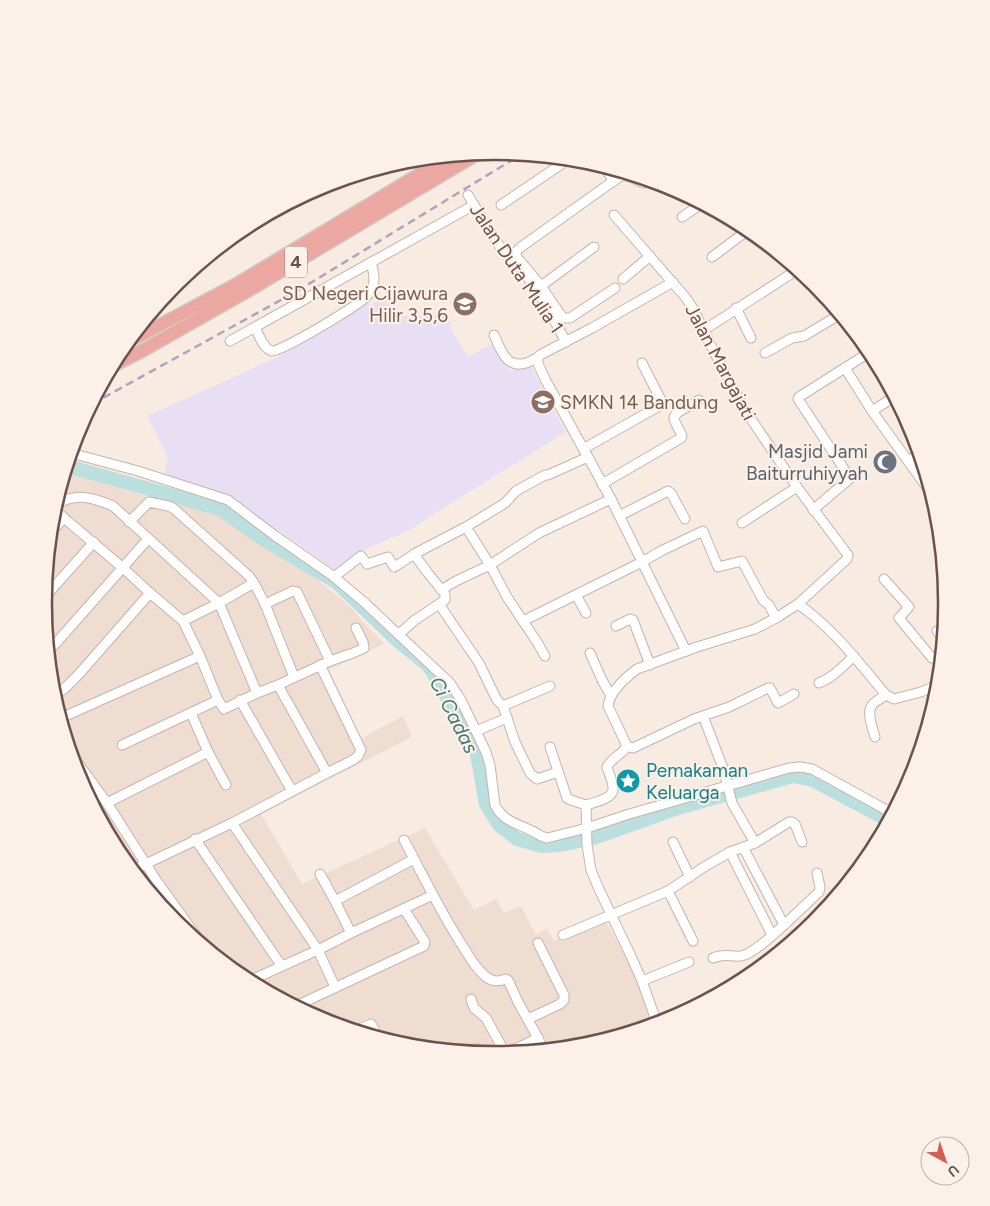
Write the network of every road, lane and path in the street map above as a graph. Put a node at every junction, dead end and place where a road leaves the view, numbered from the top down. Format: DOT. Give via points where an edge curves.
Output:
graph roads {
  1 [pos="465,161"];
  2 [pos="437,164"];
  3 [pos="560,165"];
  4 [pos="611,176"];
  5 [pos="618,178"];
  6 [pos="614,181"];
  7 [pos="468,195"];
  8 [pos="474,205"];
  9 [pos="501,205"];
  10 [pos="695,208"];
  11 [pos="614,215"];
  12 [pos="682,217"];
  13 [pos="741,235"];
  14 [pos="594,247"];
  15 [pos="650,256"];
  16 [pos="712,257"];
  17 [pos="371,262"];
  18 [pos="791,274"];
  19 [pos="623,279"];
  20 [pos="673,282"];
  21 [pos="541,286"];
  22 [pos="615,288"];
  23 [pos="736,308"];
  24 [pos="834,318"];
  25 [pos="255,327"];
  26 [pos="704,330"];
  27 [pos="145,333"];
  28 [pos="494,335"];
  29 [pos="751,338"];
  30 [pos="230,341"];
  31 [pos="566,342"];
  32 [pos="765,353"];
  33 [pos="863,357"];
  34 [pos="538,358"];
  35 [pos="126,359"];
  36 [pos="642,363"];
  37 [pos="846,368"];
  38 [pos="698,400"];
  39 [pos="888,401"];
  40 [pos="872,411"];
  41 [pos="586,453"];
  42 [pos="78,455"];
  43 [pos="913,458"];
  44 [pos="909,461"];
  45 [pos="918,474"];
  46 [pos="602,484"];
  47 [pos="797,487"];
  48 [pos="611,499"];
  49 [pos="65,500"];
  50 [pos="813,510"];
  51 [pos="61,515"];
  52 [pos="619,516"];
  53 [pos="64,518"];
  54 [pos="685,519"];
  55 [pos="60,522"];
  56 [pos="129,522"];
  57 [pos="742,523"];
  58 [pos="466,527"];
  59 [pos="148,539"];
  60 [pos="94,542"];
  61 [pos="414,554"];
  62 [pos="642,562"];
  63 [pos="490,565"];
  64 [pos="123,568"];
  65 [pos="334,577"];
  66 [pos="884,579"];
  67 [pos="254,583"];
  68 [pos="53,588"];
  69 [pos="441,590"];
  70 [pos="150,593"];
  71 [pos="576,594"];
  72 [pos="219,603"];
  73 [pos="265,604"];
  74 [pos="439,604"];
  75 [pos="798,604"];
  76 [pos="586,613"];
  77 [pos="776,618"];
  78 [pos="183,621"];
  79 [pos="523,621"];
  80 [pos="616,626"];
  81 [pos="356,628"];
  82 [pos="399,634"];
  83 [pos="54,644"];
  84 [pos="686,651"];
  85 [pos="590,653"];
  86 [pos="200,656"];
  87 [pos="545,656"];
  88 [pos="854,656"];
  89 [pos="934,659"];
  90 [pos="330,661"];
  91 [pos="650,664"];
  92 [pos="320,665"];
  93 [pos="294,676"];
  94 [pos="819,683"];
  95 [pos="278,685"];
  96 [pos="550,686"];
  97 [pos="929,689"];
  98 [pos="61,691"];
  99 [pos="257,693"];
  100 [pos="794,694"];
  101 [pos="886,695"];
  102 [pos="611,696"];
  103 [pos="218,700"];
  104 [pos="240,700"];
  105 [pos="503,706"];
  106 [pos="191,713"];
  107 [pos="67,715"];
  108 [pos="703,716"];
  109 [pos="507,718"];
  110 [pos="476,731"];
  111 [pos="875,737"];
  112 [pos="122,745"];
  113 [pos="627,746"];
  114 [pos="550,747"];
  115 [pos="208,752"];
  116 [pos="558,772"];
  117 [pos="327,773"];
  118 [pos="88,776"];
  119 [pos="226,785"];
  120 [pos="728,788"];
  121 [pos="292,791"];
  122 [pos="107,802"];
  123 [pos="586,805"];
  124 [pos="886,809"];
  125 [pos="232,823"];
  126 [pos="586,830"];
  127 [pos="195,839"];
  128 [pos="404,840"];
  129 [pos="673,842"];
  130 [pos="802,842"];
  131 [pos="754,843"];
  132 [pos="743,847"];
  133 [pos="730,852"];
  134 [pos="414,859"];
  135 [pos="145,863"];
  136 [pos="140,866"];
  137 [pos="817,873"];
  138 [pos="320,874"];
  139 [pos="690,877"];
  140 [pos="668,891"];
  141 [pos="433,895"];
  142 [pos="336,901"];
  143 [pos="404,909"];
  144 [pos="611,915"];
  145 [pos="183,917"];
  146 [pos="784,925"];
  147 [pos="350,933"];
  148 [pos="563,935"];
  149 [pos="772,935"];
  150 [pos="693,941"];
  151 [pos="538,942"];
  152 [pos="318,950"];
  153 [pos="713,958"];
  154 [pos="690,962"];
  155 [pos="281,965"];
  156 [pos="258,976"];
  157 [pos="642,981"];
  158 [pos="336,987"];
  159 [pos="471,998"];
  160 [pos="304,1002"];
  161 [pos="654,1016"];
  162 [pos="528,1019"];
  163 [pos="538,1038"];
  164 [pos="540,1043"];
  165 [pos="523,1045"];
  166 [pos="502,1046"];
  1 -- 35 [label="highway, 4"];
  2 -- 27 [label="highway, 4" via="237,284"];
  3 -- 9 [label="street"];
  4 -- 6 [label="street"];
  5 -- 6 [label="street"];
  6 -- 21 [label="street" via="517,250 516,256"];
  7 -- 8 [label="street, Jalan Duta Mulia 1"];
  8 -- 17 [label="street"];
  8 -- 31 [label="street, Jalan Duta Mulia 1" via="496,241 533,284"];
  10 -- 12 [label="street"];
  11 -- 15 [label="street, Jalan Margajati"];
  13 -- 16 [label="street"];
  14 -- 21 [label="street"];
  15 -- 19 [label="street"];
  15 -- 20 [label="street, Jalan Margajati"];
  17 -- 25 [label="street"];
  17 -- 25 [label="street" via="375,276 368,295 288,345 276,351 266,348"];
  18 -- 23 [label="street"];
  20 -- 26 [label="street, Jalan Margajati"];
  20 -- 31 [label="street"];
  21 -- 22 [label="street" via="566,319"];
  23 -- 26 [label="street"];
  23 -- 29 [label="street"];
  24 -- 32 [label="street"];
  25 -- 30 [label="street"];
  26 -- 47 [label="street, Jalan Margajati" via="745,410"];
  28 -- 34 [label="street" via="508,360 516,364"];
  31 -- 34 [label="street"];
  33 -- 37 [label="street"];
  34 -- 41 [label="street" via="546,381"];
  36 -- 41 [label="street" via="661,405"];
  37 -- 40 [label="street"];
  37 -- 50 [label="street" via="798,399 851,475"];
  38 -- 46 [label="street" via="674,417 681,438"];
  39 -- 40 [label="street"];
  40 -- 44 [label="street"];
  41 -- 46 [label="street"];
  41 -- 58 [label="street" via="524,486 505,503"];
  42 -- 65 [label="street" via="228,500"];
  43 -- 44 [label="street"];
  44 -- 45 [label="street"];
  46 -- 48 [label="street"];
  47 -- 50 [label="street, Jalan Margajati"];
  47 -- 57 [label="street"];
  48 -- 52 [label="street"];
  48 -- 63 [label="street" via="539,533"];
  49 -- 56 [label="street" via="78,497 98,500 113,506"];
  50 -- 75 [label="street, Jalan Margajati" via="848,556"];
  51 -- 53 [label="street"];
  52 -- 54 [label="street" via="668,491"];
  52 -- 62 [label="street"];
  53 -- 55 [label="street"];
  53 -- 60 [label="street"];
  56 -- 59 [label="street"];
  56 -- 67 [label="street" via="149,502 173,508"];
  58 -- 61 [label="street"];
  58 -- 63 [label="street"];
  59 -- 64 [label="street"];
  59 -- 72 [label="street"];
  60 -- 64 [label="street"];
  60 -- 68 [label="street"];
  61 -- 65 [label="street" via="394,567 388,556 367,564 361,556"];
  61 -- 69 [label="street"];
  62 -- 71 [label="street"];
  62 -- 77 [label="street" via="703,531 718,567 742,561"];
  62 -- 84 [label="street"];
  63 -- 69 [label="street"];
  63 -- 79 [label="street"];
  64 -- 70 [label="street"];
  64 -- 83 [label="street"];
  65 -- 82 [label="street"];
  66 -- 89 [label="street" via="910,607 899,618"];
  67 -- 72 [label="street"];
  67 -- 73 [label="street"];
  69 -- 74 [label="street" via="446,597"];
  70 -- 78 [label="street"];
  70 -- 98 [label="street"];
  71 -- 76 [label="street"];
  71 -- 79 [label="street"];
  72 -- 78 [label="street"];
  72 -- 99 [label="street"];
  73 -- 90 [label="street" via="296,591"];
  73 -- 93 [label="street"];
  74 -- 82 [label="street"];
  74 -- 105 [label="street" via="475,656"];
  75 -- 77 [label="street"];
  75 -- 88 [label="street"];
  77 -- 84 [label="street" via="755,629"];
  78 -- 86 [label="street"];
  79 -- 87 [label="street"];
  80 -- 91 [label="street" via="633,620"];
  81 -- 90 [label="street" via="364,648"];
  82 -- 110 [label="street" via="450,683"];
  84 -- 91 [label="street"];
  85 -- 102 [label="street"];
  86 -- 103 [label="street"];
  86 -- 107 [label="street"];
  88 -- 94 [label="street"];
  88 -- 101 [label="street"];
  90 -- 92 [label="street"];
  91 -- 102 [label="street" via="628,675"];
  92 -- 93 [label="street"];
  92 -- 117 [label="street" via="361,750 353,760"];
  93 -- 95 [label="street"];
  95 -- 99 [label="street"];
  95 -- 117 [label="street"];
  96 -- 105 [label="street"];
  97 -- 101 [label="street" via="894,699"];
  99 -- 104 [label="street"];
  100 -- 108 [label="street" via="778,703 768,688 729,708"];
  101 -- 111 [label="street" via="870,710"];
  102 -- 113 [label="street" via="608,706"];
  103 -- 104 [label="street" via="225,709"];
  103 -- 106 [label="street"];
  104 -- 121 [label="street"];
  105 -- 109 [label="street"];
  106 -- 112 [label="street"];
  106 -- 115 [label="street"];
  108 -- 113 [label="street" via="633,748"];
  108 -- 120 [label="street"];
  109 -- 110 [label="street"];
  109 -- 116 [label="street" via="515,742 534,778"];
  110 -- 126 [label="street" via="490,765 495,805 505,819 547,838"];
  113 -- 123 [label="street" via="607,767 612,793"];
  114 -- 116 [label="street"];
  115 -- 119 [label="street"];
  115 -- 122 [label="street"];
  116 -- 123 [label="street" via="567,798"];
  117 -- 121 [label="street"];
  118 -- 122 [label="street"];
  120 -- 124 [label="street" via="800,767 812,770"];
  120 -- 126 [label="street" via="626,815"];
  120 -- 131 [label="street" via="732,803"];
  121 -- 125 [label="street"];
  122 -- 135 [label="street"];
  123 -- 126 [label="street"];
  125 -- 127 [label="street"];
  125 -- 152 [label="street"];
  126 -- 144 [label="street" via="594,878"];
  127 -- 135 [label="street"];
  127 -- 155 [label="street"];
  128 -- 134 [label="street"];
  129 -- 139 [label="street"];
  130 -- 131 [label="street" via="794,824 789,822"];
  131 -- 132 [label="street"];
  132 -- 133 [label="street"];
  132 -- 146 [label="street"];
  133 -- 139 [label="street"];
  133 -- 149 [label="street"];
  134 -- 141 [label="street"];
  134 -- 142 [label="street"];
  135 -- 136 [label="street"];
  135 -- 145 [label="street"];
  137 -- 146 [label="street" via="819,892"];
  138 -- 142 [label="street"];
  139 -- 140 [label="street"];
  140 -- 144 [label="street"];
  140 -- 150 [label="street"];
  141 -- 143 [label="street"];
  141 -- 162 [label="street" via="474,965 494,981 508,980"];
  142 -- 147 [label="street"];
  143 -- 147 [label="street"];
  143 -- 158 [label="street" via="425,942 424,946"];
  144 -- 148 [label="street"];
  144 -- 157 [label="street"];
  146 -- 149 [label="street"];
  147 -- 152 [label="street"];
  149 -- 153 [label="street" via="744,955"];
  151 -- 162 [label="street" via="564,1000"];
  152 -- 155 [label="street"];
  152 -- 158 [label="street"];
  154 -- 157 [label="street"];
  155 -- 156 [label="street"];
  157 -- 161 [label="street"];
  158 -- 160 [label="street"];
  159 -- 166 [label="street" via="474,1008 486,1018"];
  162 -- 163 [label="street"];
  163 -- 164 [label="street"];
  163 -- 165 [label="street"];
}
